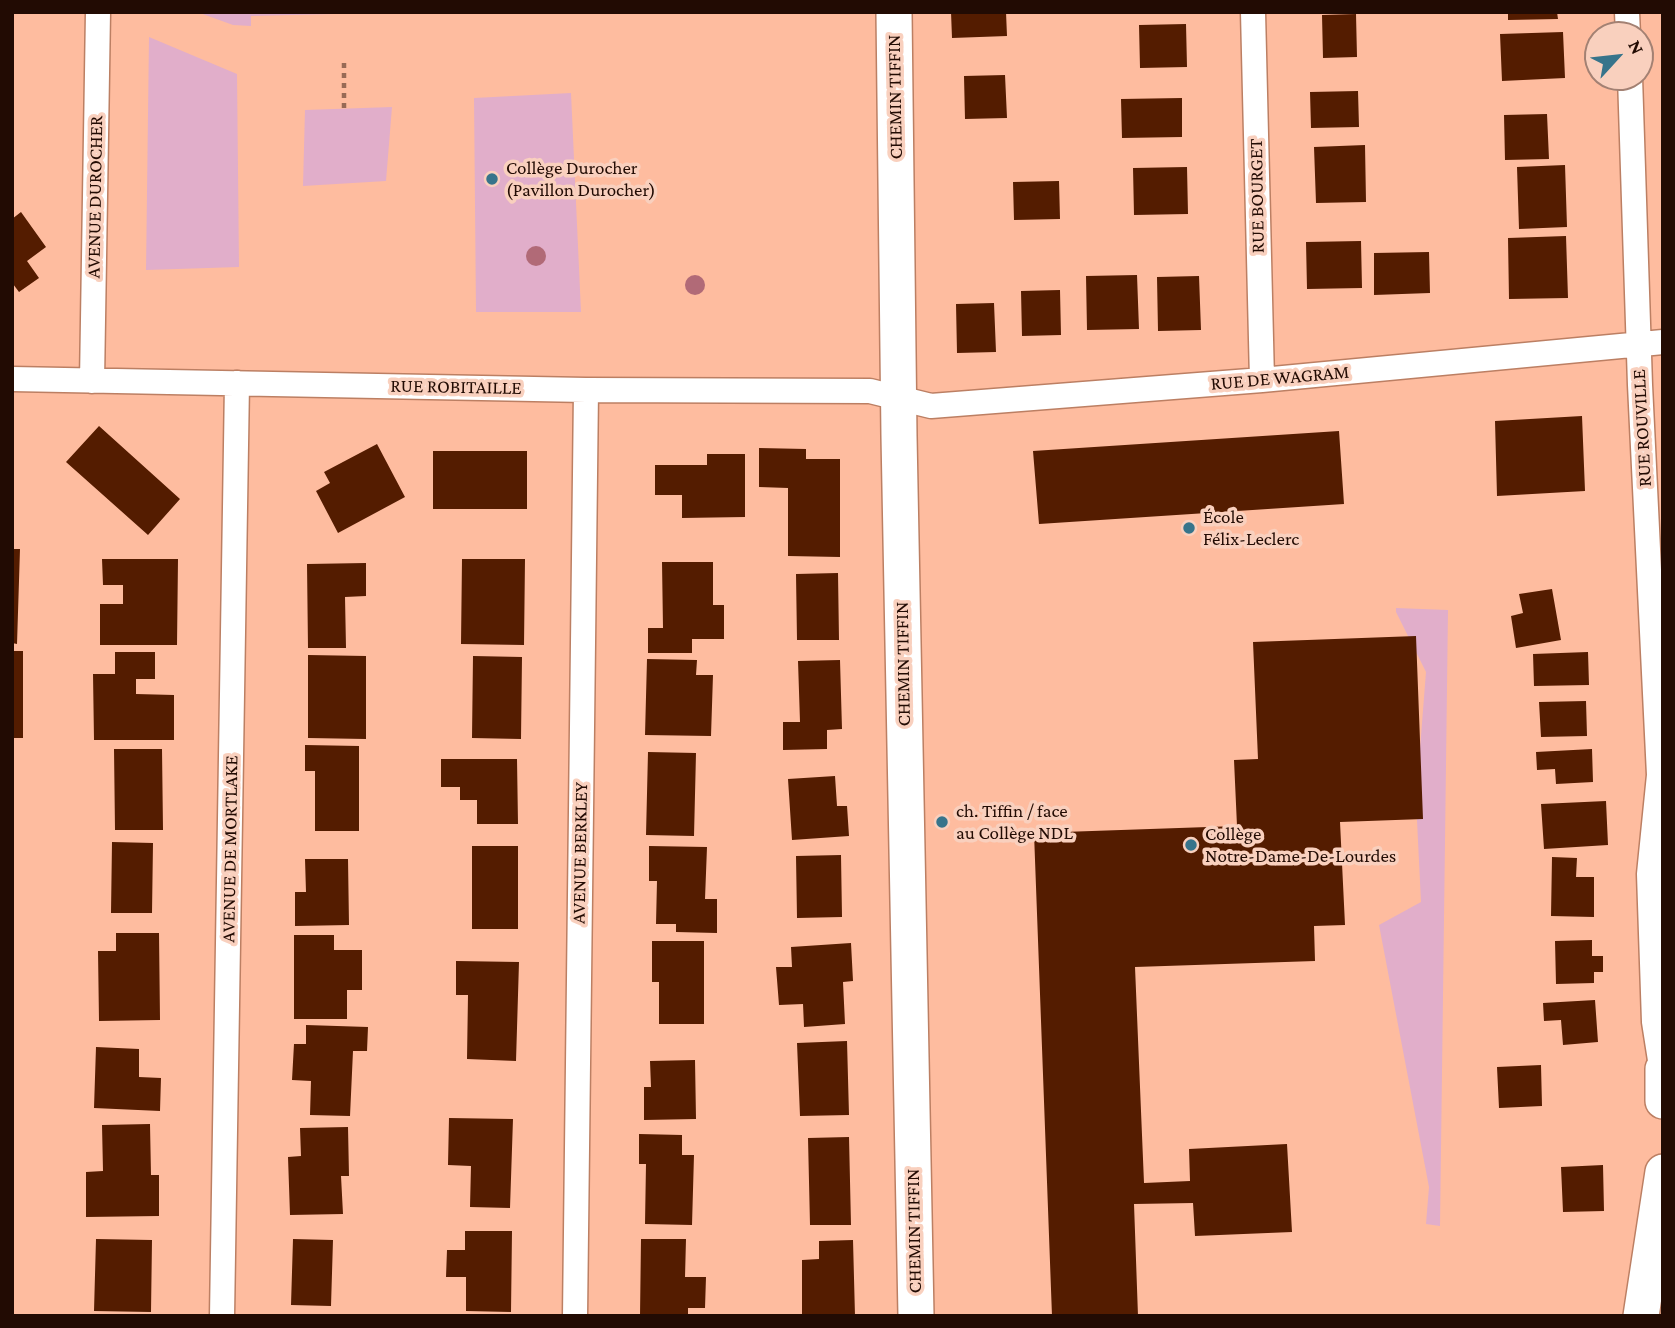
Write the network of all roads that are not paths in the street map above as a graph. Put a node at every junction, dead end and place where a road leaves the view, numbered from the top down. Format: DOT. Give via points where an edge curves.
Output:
graph roads {
  1 [pos="98,12"];
  2 [pos="894,12"];
  3 [pos="1253,12"];
  4 [pos="1630,91"];
  5 [pos="1651,344"];
  6 [pos="12,379"];
  7 [pos="1262,380"];
  8 [pos="92,381"];
  9 [pos="237,383"];
  10 [pos="586,390"];
  11 [pos="899,397"];
  12 [pos="1662,1071"];
  13 [pos="1663,1101"];
  14 [pos="1663,1172"];
  15 [pos="222,1316"];
  16 [pos="575,1316"];
  17 [pos="916,1316"];
  18 [pos="1642,1316"];
  1 -- 8 [label="street, AVENUE DUROCHER"];
  2 -- 11 [label="street, CHEMIN TIFFIN"];
  3 -- 7 [label="street, RUE BOURGET"];
  4 -- 5 [label="street, RUE ROUVILLE"];
  5 -- 7 [label="street, RUE DE WAGRAM"];
  5 -- 12 [label="street, RUE ROUVILLE" via="1659,775 1649,874 1654,1022"];
  6 -- 8 [label="street, RUE ROBITAILLE"];
  7 -- 11 [label="street, RUE DE WAGRAM" via="931,406"];
  8 -- 9 [label="street, RUE ROBITAILLE"];
  9 -- 10 [label="street, RUE ROBITAILLE"];
  9 -- 15 [label="street, AVENUE DE MORTLAKE"];
  10 -- 11 [label="street, RUE ROBITAILLE" via="870,391"];
  10 -- 16 [label="street, AVENUE BERKLEY"];
  11 -- 17 [label="street, CHEMIN TIFFIN"];
  12 -- 13 [label="street"];
  14 -- 18 [label="street"];
}
